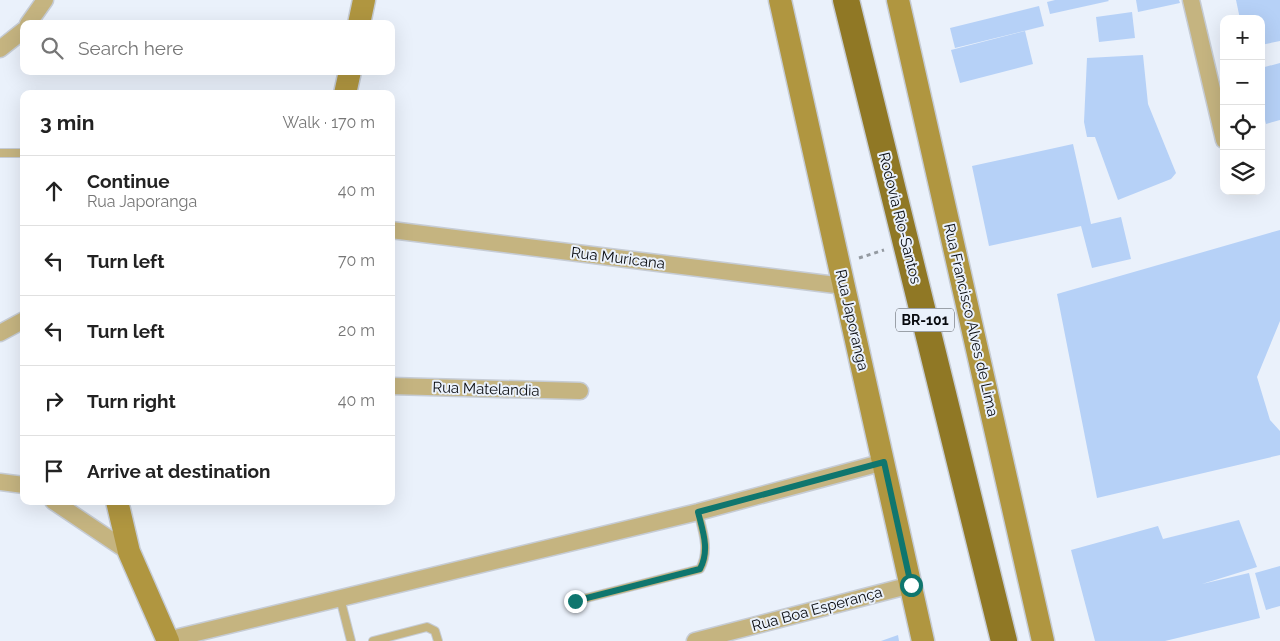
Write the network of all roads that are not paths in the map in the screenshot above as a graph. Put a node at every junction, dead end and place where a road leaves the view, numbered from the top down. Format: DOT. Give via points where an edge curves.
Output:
graph roads {
  1 [pos="45,0"];
  2 [pos="364,0"];
  3 [pos="780,0"];
  4 [pos="846,0"];
  5 [pos="898,0"];
  6 [pos="1191,0"];
  7 [pos="31,20"];
  8 [pos="360,20"];
  9 [pos="20,33"];
  10 [pos="0,49"];
  11 [pos="349,75"];
  12 [pos="346,90"];
  13 [pos="1220,123"];
  14 [pos="0,153"];
  15 [pos="20,153"];
  16 [pos="395,230"];
  17 [pos="844,286"];
  18 [pos="20,322"];
  19 [pos="0,333"];
  20 [pos="395,386"];
  21 [pos="580,391"];
  22 [pos="884,462"];
  23 [pos="0,482"];
  24 [pos="20,484"];
  25 [pos="59,505"];
  26 [pos="118,505"];
  27 [pos="698,512"];
  28 [pos="129,552"];
  29 [pos="911,585"];
  30 [pos="340,598"];
  31 [pos="575,601"];
  32 [pos="168,640"];
  33 [pos="352,641"];
  34 [pos="373,641"];
  35 [pos="438,641"];
  36 [pos="695,641"];
  37 [pos="923,641"];
  38 [pos="1004,641"];
  39 [pos="1043,641"];
  1 -- 7 [label="street"];
  2 -- 8 [label="main road"];
  3 -- 17 [label="main road, Rua Japoranga"];
  4 -- 38 [label="highway, Rodovia Rio-Santos / BR-101"];
  5 -- 39 [label="main road, Rua Francisco Alves de Lima"];
  6 -- 13 [label="street"];
  9 -- 10 [label="street"];
  11 -- 12 [label="main road"];
  14 -- 15 [label="lane"];
  16 -- 17 [label="street, Rua Muricana"];
  17 -- 22 [label="main road, Rua Japoranga"];
  18 -- 19 [label="street"];
  20 -- 21 [label="street, Rua Matelandia"];
  22 -- 27 [label="street"];
  22 -- 29 [label="main road, Rua Japoranga"];
  23 -- 24 [label="street"];
  25 -- 28 [label="street"];
  26 -- 28 [label="main road"];
  27 -- 30 [label="street"];
  27 -- 31 [label="lane" via="707,548 700,569"];
  28 -- 32 [label="main road"];
  29 -- 36 [label="street, Rua Boa Esperança"];
  29 -- 37 [label="main road, Rua Japoranga"];
  30 -- 32 [label="street"];
  30 -- 33 [label="lane"];
  34 -- 35 [label="lane" via="427,627 435,631"];
}
